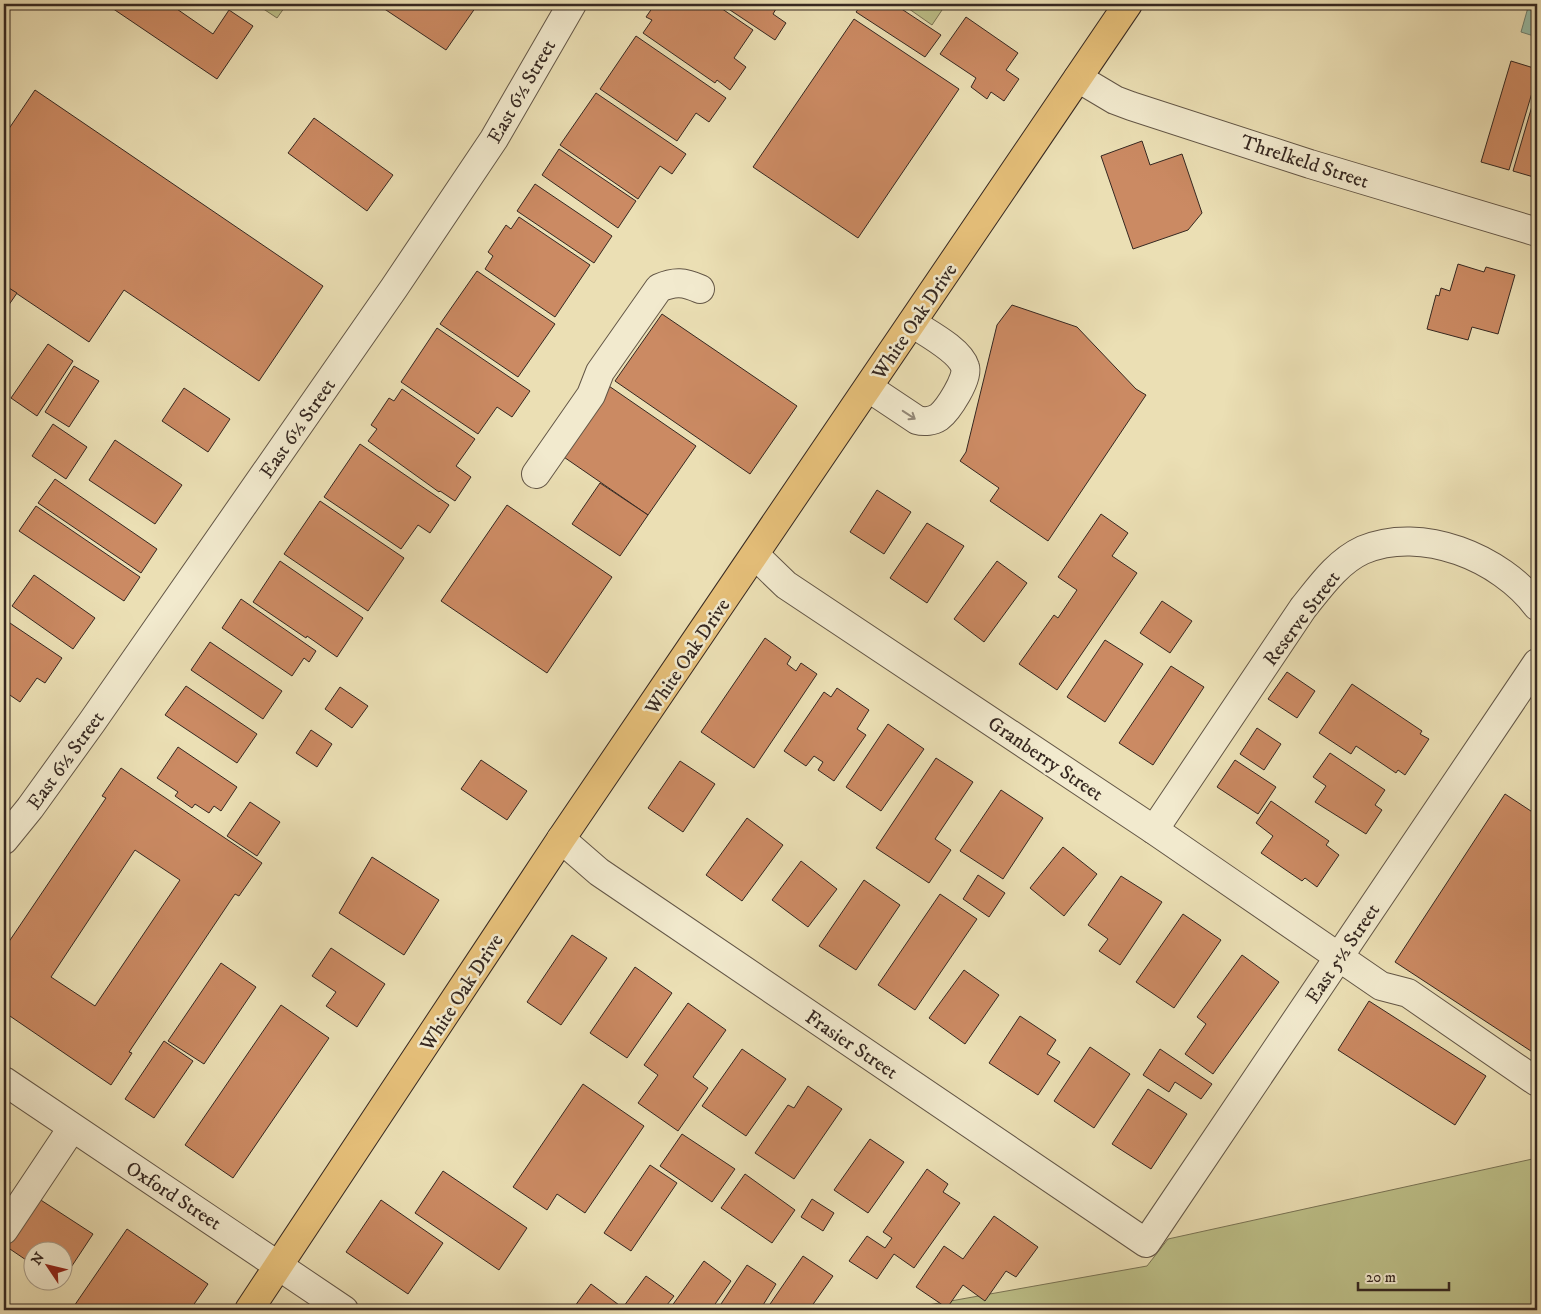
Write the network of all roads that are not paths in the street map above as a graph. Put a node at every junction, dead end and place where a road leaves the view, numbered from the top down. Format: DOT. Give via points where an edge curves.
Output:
graph roads {
  1 [pos="572,4"];
  2 [pos="1128,4"];
  3 [pos="1078,78"];
  4 [pos="1537,232"];
  5 [pos="700,289"];
  6 [pos="912,323"];
  7 [pos="869,388"];
  8 [pos="536,474"];
  9 [pos="755,555"];
  10 [pos="1537,606"];
  11 [pos="1537,663"];
  12 [pos="1154,830"];
  13 [pos="561,839"];
  14 [pos="4,840"];
  15 [pos="1339,958"];
  16 [pos="4,1081"];
  17 [pos="1537,1082"];
  18 [pos="72,1128"];
  19 [pos="4,1230"];
  20 [pos="1146,1243"];
  21 [pos="278,1266"];
  22 [pos="249,1310"];
  23 [pos="344,1310"];
  1 -- 14 [label="street, East 6½ Street" via="494,139 394,288 92,722"];
  2 -- 3 [label="main road, White Oak Drive"];
  3 -- 4 [label="street, Threlkeld Street" via="1131,106"];
  3 -- 6 [label="main road, White Oak Drive"];
  5 -- 8 [label="street" via="674,282 659,288 600,372 591,395"];
  6 -- 7 [label="main road, White Oak Drive"];
  7 -- 6 [label="street, one-way" via="923,422 940,416 964,382 966,368 958,354"];
  7 -- 9 [label="main road, White Oak Drive"];
  9 -- 12 [label="street, Granberry Street" via="786,585"];
  9 -- 13 [label="main road, White Oak Drive"];
  10 -- 12 [label="street, Reserve Street" via="1511,579 1465,554 1425,543 1381,544 1362,551 1329,576 1303,608"];
  11 -- 15 [label="street, East 5½ Street"];
  12 -- 15 [label="street, Granberry Street"];
  13 -- 20 [label="street, Frasier Street" via="599,872"];
  13 -- 21 [label="main road, White Oak Drive"];
  15 -- 17 [label="street, Granberry Street" via="1381,986 1408,993"];
  15 -- 20 [label="street, East 5½ Street"];
  16 -- 18 [label="street, Oxford Street"];
  18 -- 19 [label="street"];
  18 -- 21 [label="street, Oxford Street"];
  21 -- 22 [label="main road, White Oak Drive"];
  21 -- 23 [label="street, Oxford Street"];
}
